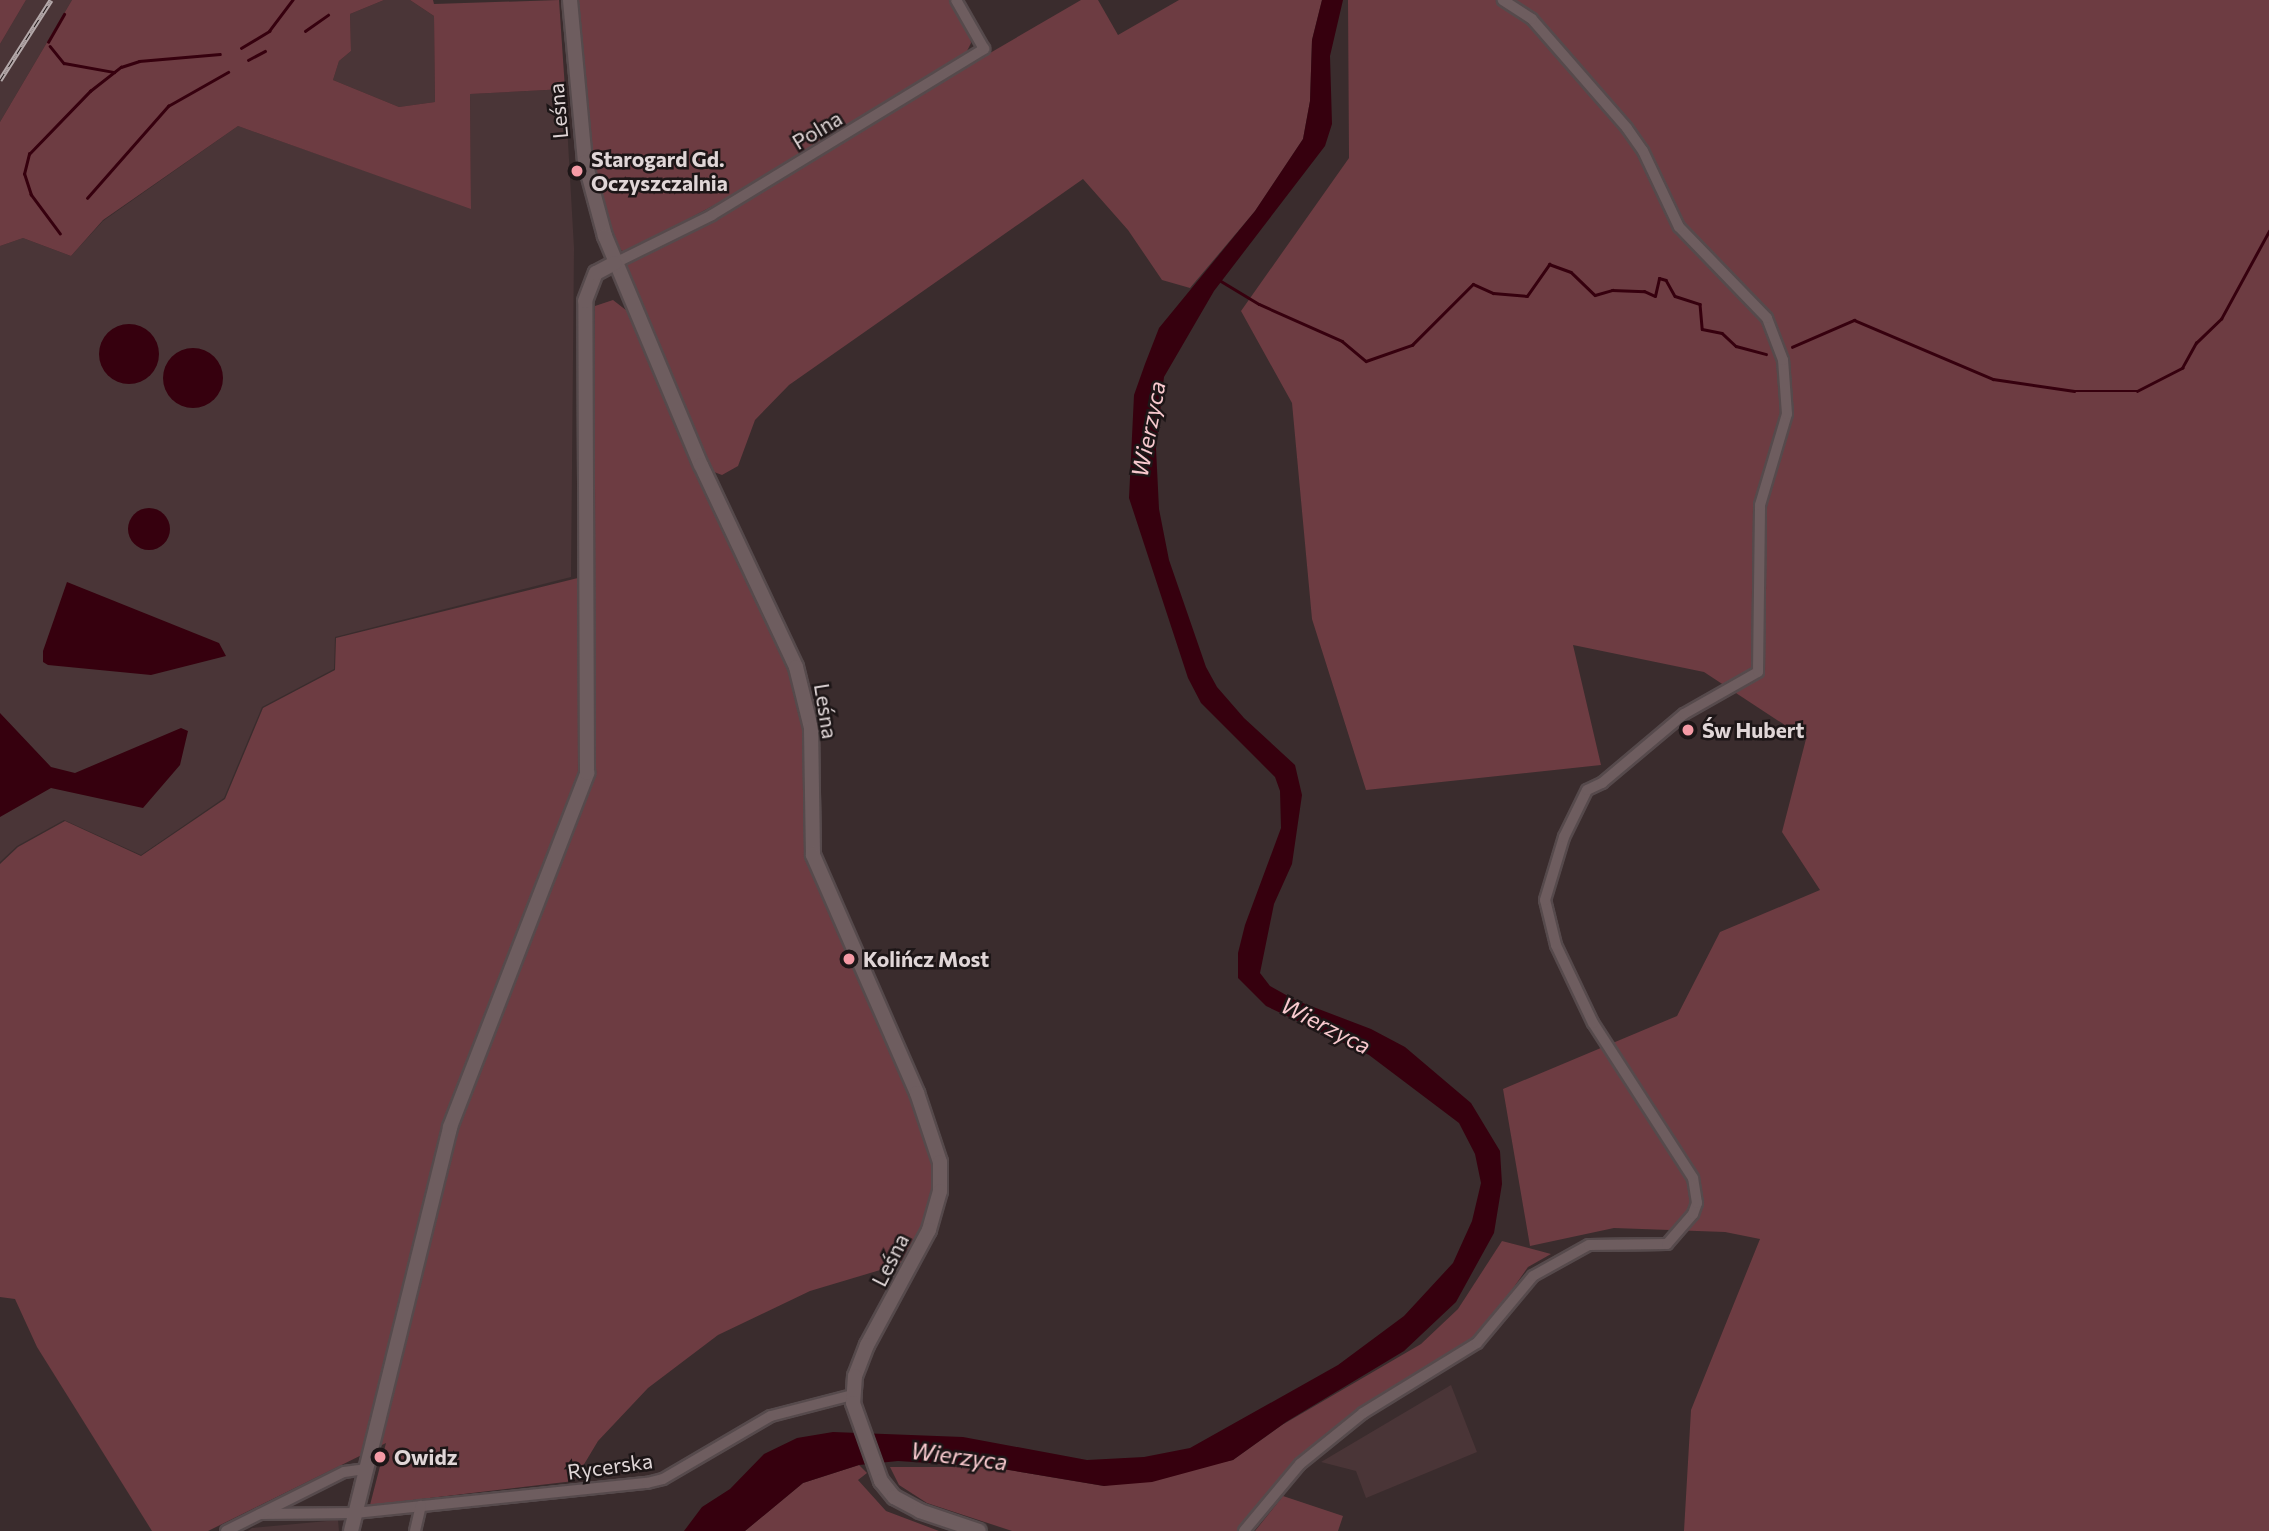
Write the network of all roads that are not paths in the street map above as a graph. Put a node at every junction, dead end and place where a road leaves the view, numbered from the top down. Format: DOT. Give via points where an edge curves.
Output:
graph roads {
  1 [pos="570,0"];
  2 [pos="956,0"];
  3 [pos="1503,0"];
  4 [pos="615,262"];
  5 [pos="852,1395"];
  6 [pos="365,1469"];
  7 [pos="305,1492"];
  8 [pos="421,1506"];
  9 [pos="316,1513"];
  10 [pos="355,1513"];
  11 [pos="260,1514"];
  12 [pos="226,1531"];
  13 [pos="351,1531"];
  14 [pos="415,1531"];
  15 [pos="979,1531"];
  16 [pos="1244,1531"];
  1 -- 4 [label="street, Leśna" via="585,162"];
  2 -- 4 [label="street, Polna" via="985,49 712,215"];
  3 -- 16 [label="street" via="1532,19 1627,128 1679,227 1767,318 1783,360 1787,414 1760,505 1758,672 1684,714 1602,783 1587,790 1564,837 1545,900 1556,945 1593,1023 1693,1178 1697,1203 1667,1244 1589,1245 1533,1276 1477,1343 1363,1413 1281,1483"];
  4 -- 5 [label="street, Leśna" via="706,475 796,667 811,728 813,855 917,1093 940,1162 940,1191 929,1230 867,1345"];
  4 -- 6 [label="street" via="596,273 585,301 587,773 450,1127"];
  5 -- 8 [label="street, Rycerska" via="771,1416 663,1479"];
  5 -- 15 [label="street" via="875,1466 894,1497"];
  6 -- 7 [label="street" via="344,1472"];
  6 -- 10 [label="street"];
  7 -- 9 [label="street"];
  7 -- 11 [label="street"];
  8 -- 10 [label="street, Rycerska"];
  8 -- 14 [label="street"];
  9 -- 10 [label="street, Rycerska"];
  9 -- 11 [label="street, Rycerska"];
  10 -- 13 [label="street"];
  11 -- 12 [label="street"];
}
